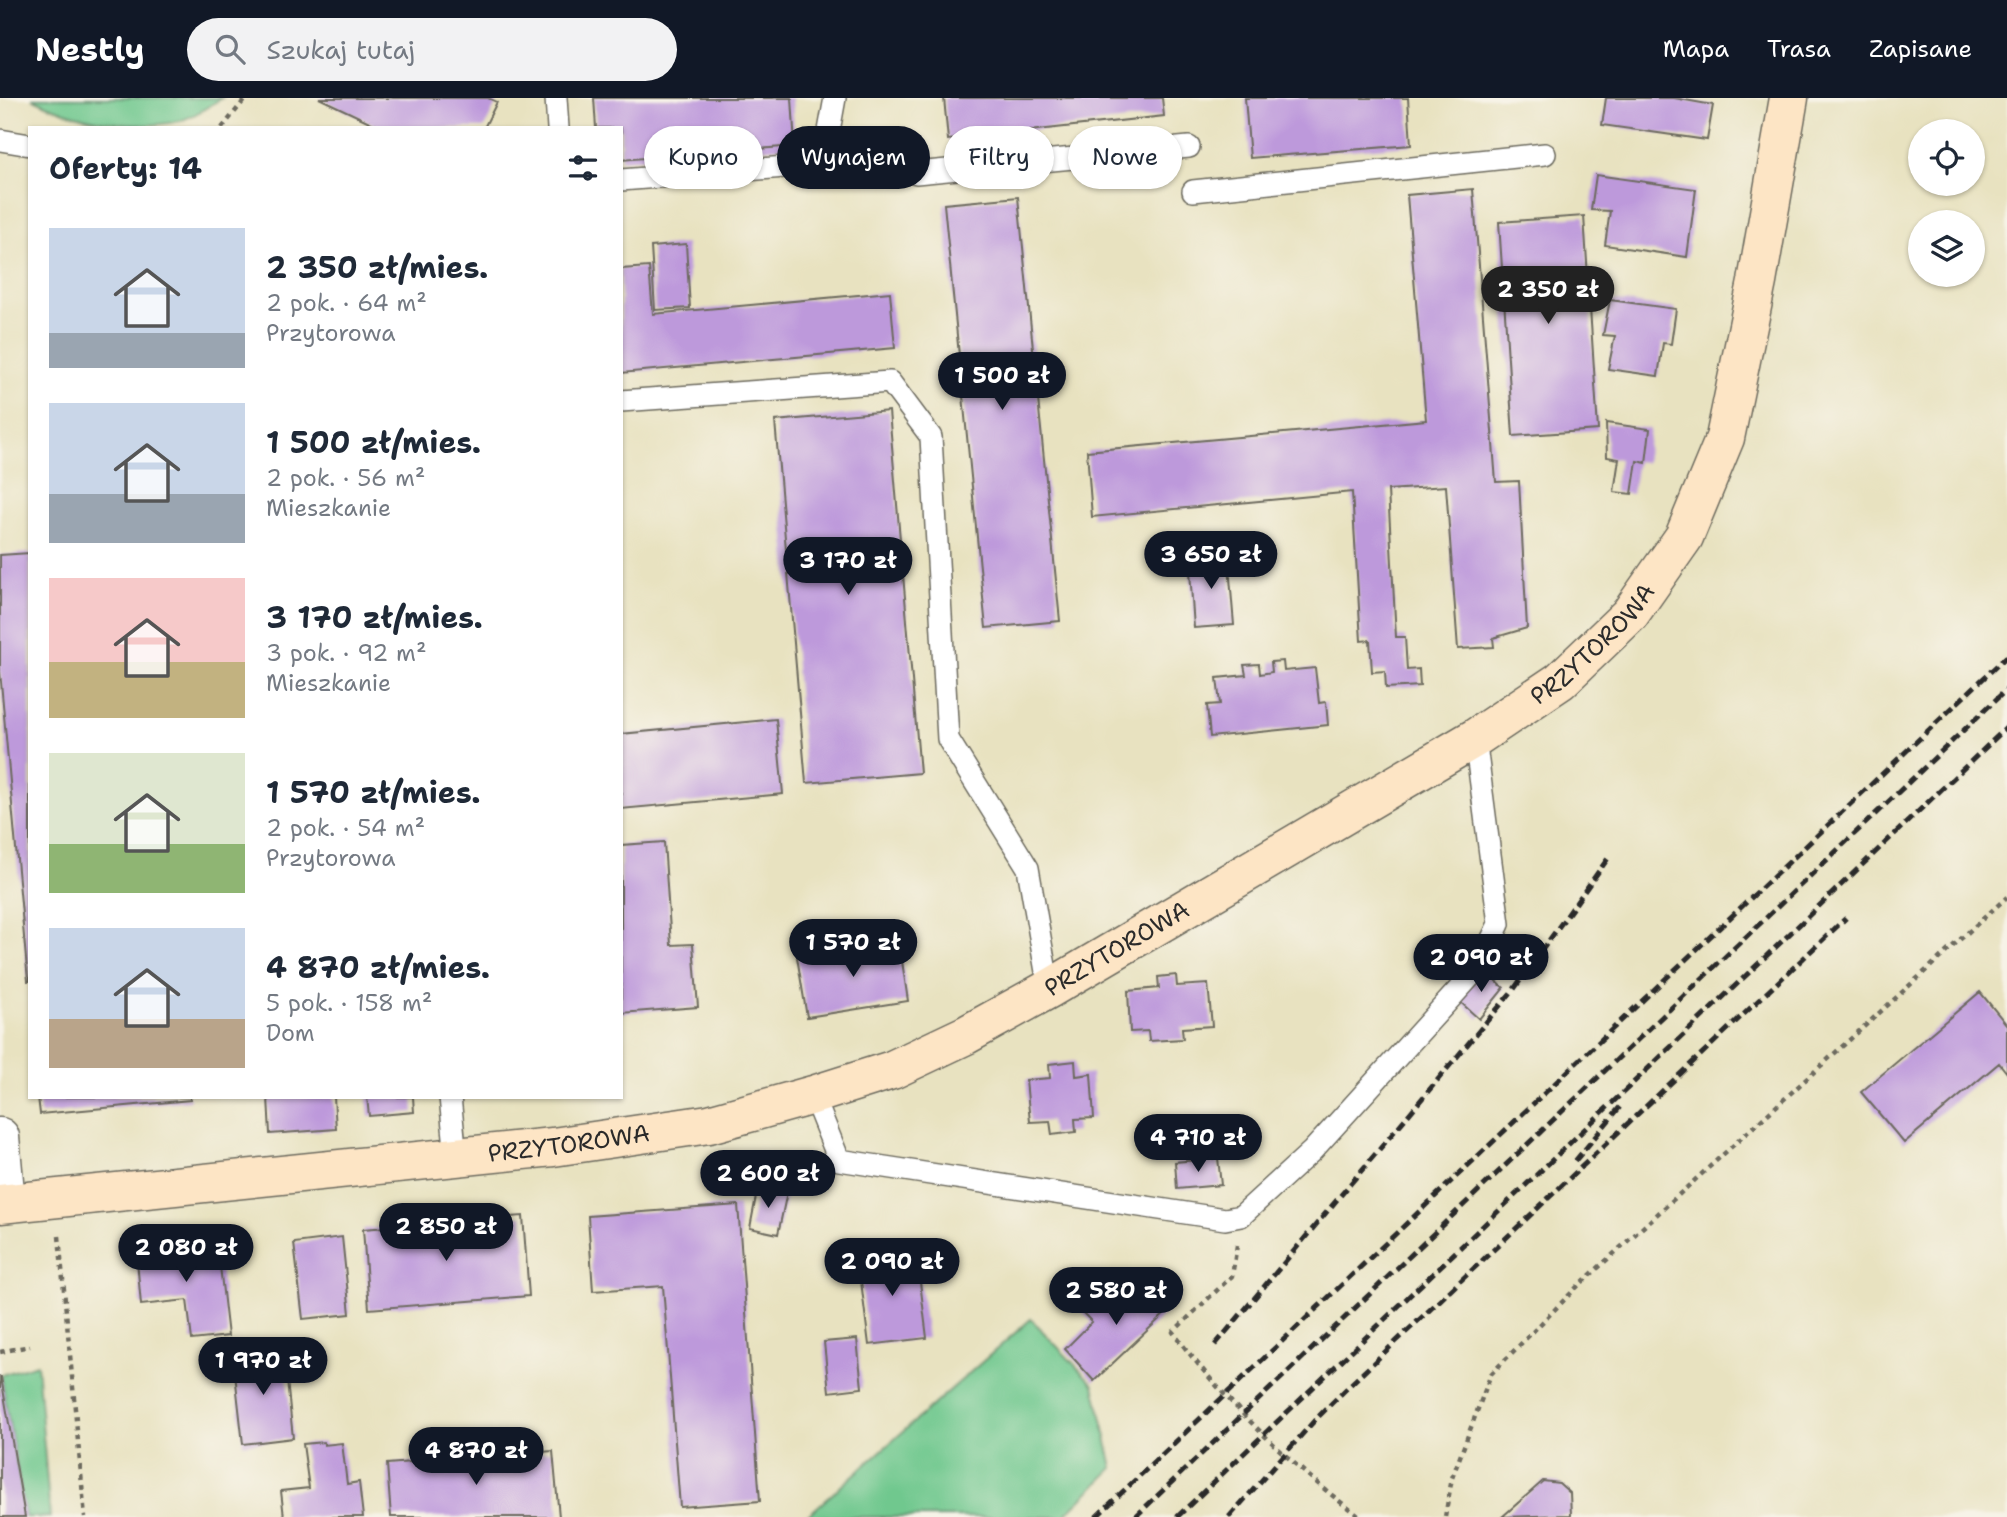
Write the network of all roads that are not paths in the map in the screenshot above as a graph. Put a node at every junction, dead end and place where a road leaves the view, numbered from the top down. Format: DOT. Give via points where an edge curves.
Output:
graph roads {
  1 [pos="556,98"];
  2 [pos="835,98"];
  3 [pos="1789,98"];
  4 [pos="558,126"];
  5 [pos="0,140"];
  6 [pos="28,145"];
  7 [pos="1189,146"];
  8 [pos="1545,154"];
  9 [pos="930,172"];
  10 [pos="623,180"];
  11 [pos="1193,191"];
  12 [pos="623,401"];
  13 [pos="1475,738"];
  14 [pos="1049,989"];
  15 [pos="813,1095"];
  16 [pos="450,1099"];
  17 [pos="0,1137"];
  18 [pos="456,1157"];
  19 [pos="3,1204"];
  1 -- 4 [label="lane"];
  2 -- 10 [label="lane" via="823,164"];
  3 -- 13 [label="street, PRZYTOROWA" via="1725,438 1684,537 1630,614 1560,681"];
  5 -- 6 [label="lane"];
  7 -- 9 [label="lane"];
  8 -- 11 [label="lane"];
  12 -- 14 [label="lane" via="890,382 931,437 947,739 1028,868"];
  13 -- 14 [label="street, PRZYTOROWA"];
  13 -- 15 [label="lane" via="1499,924 1478,968 1311,1151 1241,1216 1225,1219 839,1160"];
  14 -- 15 [label="street, PRZYTOROWA" via="892,1070"];
  15 -- 18 [label="street, PRZYTOROWA" via="709,1124"];
  16 -- 18 [label="lane"];
  17 -- 19 [label="street"];
  18 -- 19 [label="street, PRZYTOROWA"];
}
